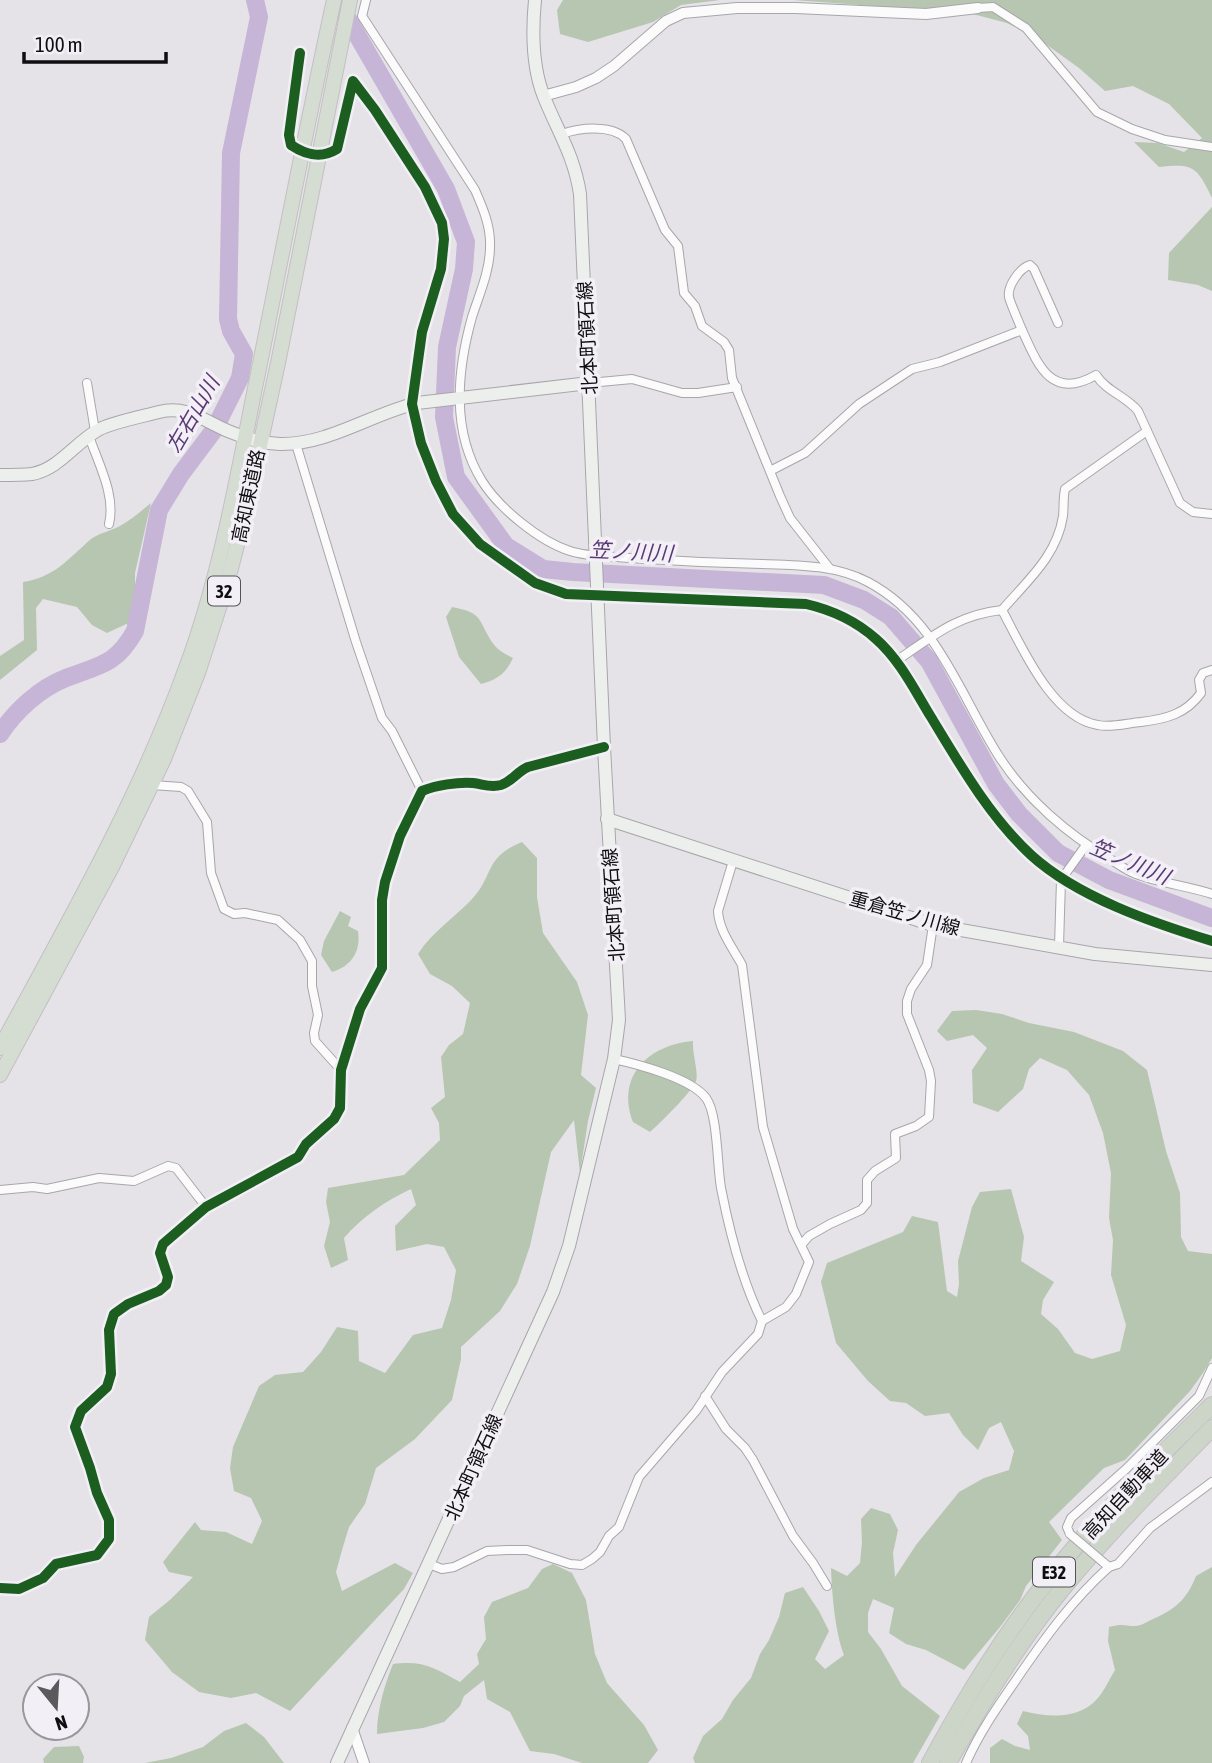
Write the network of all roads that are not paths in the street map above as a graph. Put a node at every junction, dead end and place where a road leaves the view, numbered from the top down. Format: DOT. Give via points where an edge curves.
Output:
graph roads {
  1 [pos="334,0"];
  2 [pos="350,0"];
  3 [pos="366,0"];
  4 [pos="535,0"];
  5 [pos="978,8"];
  6 [pos="300,53"];
  7 [pos="543,96"];
  8 [pos="562,134"];
  9 [pos="1212,147"];
  10 [pos="303,153"];
  11 [pos="319,155"];
  12 [pos="1058,323"];
  13 [pos="1021,330"];
  14 [pos="87,383"];
  15 [pos="589,383"];
  16 [pos="737,387"];
  17 [pos="458,397"];
  18 [pos="414,403"];
  19 [pos="1147,431"];
  20 [pos="92,433"];
  21 [pos="252,439"];
  22 [pos="296,444"];
  23 [pos="770,471"];
  24 [pos="0,475"];
  25 [pos="1212,514"];
  26 [pos="110,524"];
  27 [pos="597,557"];
  28 [pos="830,569"];
  29 [pos="599,596"];
  30 [pos="1002,610"];
  31 [pos="929,640"];
  32 [pos="897,660"];
  33 [pos="1212,670"];
  34 [pos="604,747"];
  35 [pos="152,785"];
  36 [pos="422,791"];
  37 [pos="607,819"];
  38 [pos="1085,846"];
  39 [pos="733,861"];
  40 [pos="1062,878"];
  41 [pos="1212,894"];
  42 [pos="933,925"];
  43 [pos="1212,941"];
  44 [pos="1059,946"];
  45 [pos="1212,965"];
  46 [pos="0,1048"];
  47 [pos="614,1059"];
  48 [pos="341,1070"];
  49 [pos="0,1075"];
  50 [pos="0,1190"];
  51 [pos="206,1207"];
  52 [pos="802,1244"];
  53 [pos="762,1321"];
  54 [pos="1212,1368"];
  55 [pos="705,1396"];
  56 [pos="1212,1405"];
  57 [pos="1212,1428"];
  58 [pos="1212,1482"];
  59 [pos="429,1564"];
  60 [pos="1106,1564"];
  61 [pos="827,1586"];
  62 [pos="0,1588"];
  63 [pos="352,1728"];
  64 [pos="337,1763"];
  65 [pos="364,1763"];
  66 [pos="930,1763"];
  67 [pos="948,1763"];
  68 [pos="966,1763"];
  1 -- 10 [label="highway, 高知東道路 / 32"];
  2 -- 11 [label="highway, 高知東道路 / 32"];
  3 -- 17 [label="street" via="362,16 475,190 486,218 491,249 471,321"];
  4 -- 7 [label="main road, 北本町領石線" via="534,44"];
  5 -- 7 [label="street" via="926,14 796,8 683,13 666,21 596,78"];
  5 -- 9 [label="street" via="993,7 1026,28 1097,112 1166,140"];
  6 -- 10 [label="street" via="289,135 291,145"];
  7 -- 8 [label="main road, 北本町領石線"];
  8 -- 15 [label="main road, 北本町領石線" via="580,194"];
  8 -- 16 [label="street" via="578,129 608,130 626,139 665,230 678,246 684,293 702,326 729,350"];
  10 -- 11 [label="street"];
  10 -- 21 [label="highway, 高知東道路 / 32"];
  11 -- 18 [label="street" via="337,149 353,81 425,187 442,223 442,269 422,332"];
  11 -- 21 [label="highway, 高知東道路 / 32" via="278,363"];
  12 -- 13 [label="street" via="1034,269 1027,265 1015,277 1009,297"];
  13 -- 19 [label="street" via="1049,378 1072,382 1096,374 1102,385 1132,403"];
  13 -- 23 [label="street" via="912,369 859,404 805,453"];
  14 -- 20 [label="street"];
  15 -- 16 [label="street" via="632,379 682,393"];
  15 -- 17 [label="main road"];
  15 -- 27 [label="main road, 北本町領石線"];
  16 -- 23 [label="street"];
  17 -- 18 [label="main road"];
  17 -- 27 [label="street" via="464,439 483,483 508,510 548,541"];
  18 -- 22 [label="main road"];
  18 -- 29 [label="street" via="421,443 436,481 453,514 481,544 535,583 566,594"];
  19 -- 25 [label="street" via="1180,503 1193,512"];
  19 -- 30 [label="street" via="1065,489 1063,517 1046,561"];
  20 -- 21 [label="main road" via="114,423 178,409"];
  20 -- 24 [label="main road" via="46,469"];
  20 -- 26 [label="street" via="109,492"];
  21 -- 22 [label="main road"];
  21 -- 35 [label="highway, 高知東道路 / 32" via="245,514 228,580 198,673"];
  21 -- 46 [label="highway, 高知東道路 / 32" via="187,667 150,758 102,859"];
  22 -- 36 [label="street" via="382,718"];
  23 -- 28 [label="street" via="790,518"];
  27 -- 28 [label="street"];
  27 -- 29 [label="main road, 北本町領石線"];
  28 -- 31 [label="street" via="867,581 886,593"];
  29 -- 32 [label="street" via="806,604 856,623"];
  29 -- 34 [label="main road, 北本町領石線"];
  30 -- 31 [label="street" via="979,612 950,624"];
  30 -- 33 [label="street" via="1031,665 1059,702 1075,718 1100,726 1177,715 1195,701 1201,693 1199,680"];
  31 -- 32 [label="street"];
  31 -- 38 [label="street" via="1000,758 1034,801"];
  32 -- 40 [label="street" via="990,807 1031,855"];
  34 -- 36 [label="street" via="528,767 503,785 465,783"];
  34 -- 37 [label="main road, 北本町領石線"];
  35 -- 48 [label="street" via="188,791 207,822 211,873 224,909 278,920 307,950 318,1015 315,1041"];
  35 -- 49 [label="highway, 高知東道路 / 32"];
  36 -- 48 [label="street" via="385,882 382,968 360,1009"];
  37 -- 39 [label="main road, 重倉笠ノ川線"];
  37 -- 47 [label="main road, 北本町領石線" via="619,1020"];
  38 -- 40 [label="street"];
  38 -- 41 [label="street" via="1135,874"];
  39 -- 42 [label="main road, 重倉笠ノ川線"];
  39 -- 52 [label="street" via="719,919 742,965 763,1127 793,1229"];
  40 -- 43 [label="street" via="1165,927"];
  40 -- 44 [label="street"];
  42 -- 44 [label="main road, 重倉笠ノ川線"];
  42 -- 52 [label="street" via="927,965 907,1001 907,1014 929,1070 929,1117 895,1134 896,1158 867,1180 867,1203 861,1210"];
  44 -- 45 [label="main road, 重倉笠ノ川線" via="1095,954"];
  47 -- 53 [label="street" via="659,1071 706,1098 714,1123 727,1218"];
  47 -- 59 [label="main road, 北本町領石線" via="569,1246 553,1292"];
  48 -- 51 [label="street" via="340,1108 298,1157"];
  50 -- 51 [label="street" via="47,1189 100,1178 134,1181 168,1166 176,1168"];
  51 -- 62 [label="street" via="163,1244 160,1253 166,1285 114,1314 107,1387 77,1418 75,1427 109,1520 109,1539 97,1555 57,1564 43,1578 19,1589"];
  52 -- 53 [label="street" via="809,1262 796,1294 786,1307"];
  53 -- 55 [label="street" via="758,1334"];
  54 -- 60 [label="street, bridge" via="1199,1396 1070,1518 1070,1534"];
  55 -- 59 [label="street" via="639,1477 619,1527 592,1559 582,1565 570,1564 527,1550 507,1550 487,1551 454,1567"];
  55 -- 61 [label="street" via="753,1460 793,1536"];
  56 -- 66 [label="highway, 高知自動車道 / E32" via="1049,1578 997,1648"];
  57 -- 67 [label="highway, 高知自動車道 / E32" via="1062,1589 1018,1647"];
  58 -- 60 [label="street" via="1150,1528 1118,1564"];
  59 -- 63 [label="main road, 北本町領石線"];
  60 -- 68 [label="street" via="1040,1646 993,1713"];
  63 -- 64 [label="main road, 北本町領石線"];
  63 -- 65 [label="street"];
}
